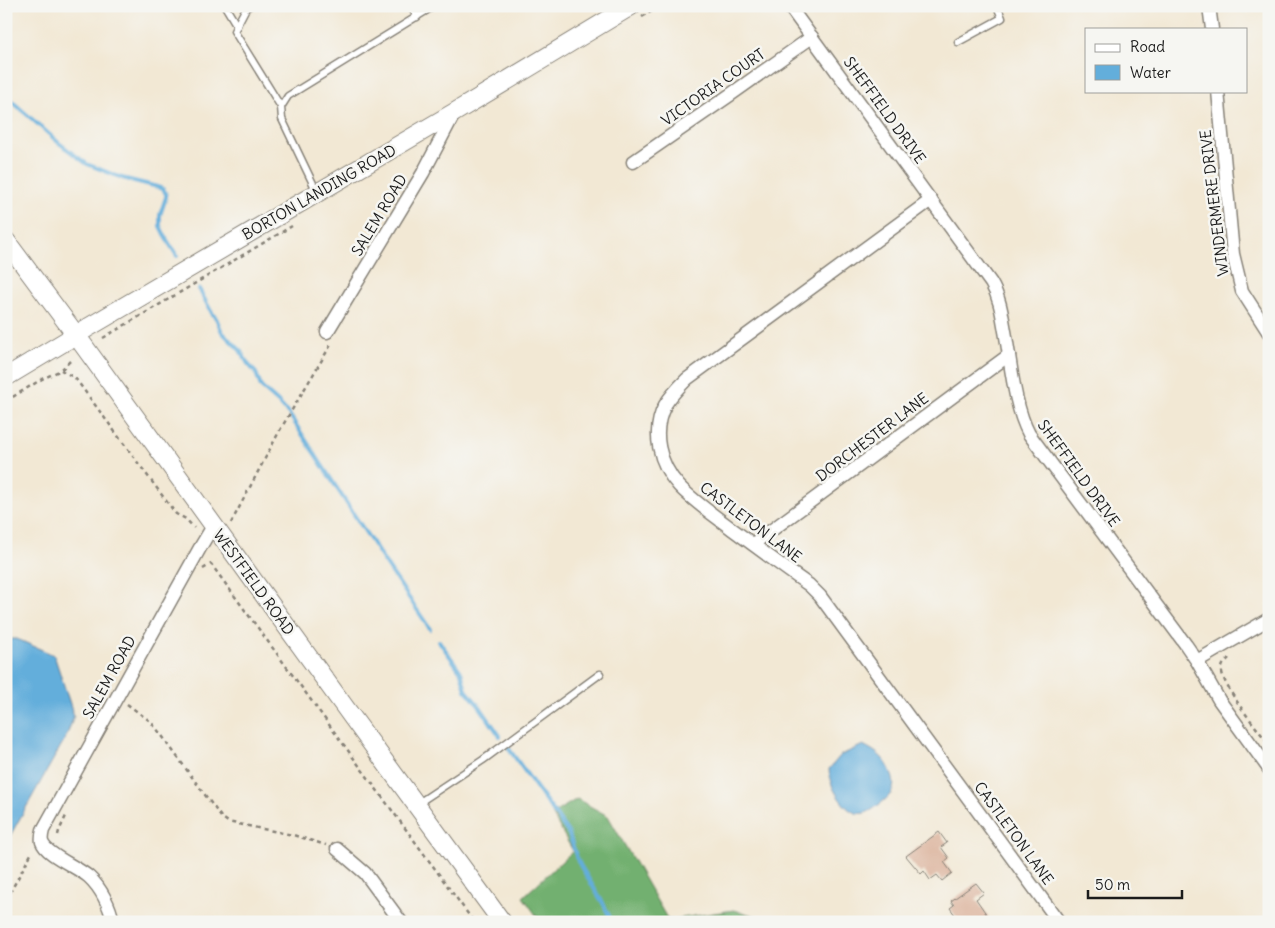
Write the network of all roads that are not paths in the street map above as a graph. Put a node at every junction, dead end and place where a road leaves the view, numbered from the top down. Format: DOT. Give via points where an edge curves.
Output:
graph roads {
  1 [pos="225,6"];
  2 [pos="249,6"];
  3 [pos="411,6"];
  4 [pos="434,6"];
  5 [pos="632,6"];
  6 [pos="789,6"];
  7 [pos="997,6"];
  8 [pos="1210,6"];
  9 [pos="417,17"];
  10 [pos="237,26"];
  11 [pos="1212,28"];
  12 [pos="812,37"];
  13 [pos="958,42"];
  14 [pos="1218,92"];
  15 [pos="281,107"];
  16 [pos="455,112"];
  17 [pos="633,162"];
  18 [pos="318,193"];
  19 [pos="930,200"];
  20 [pos="6,241"];
  21 [pos="1269,333"];
  22 [pos="76,335"];
  23 [pos="329,338"];
  24 [pos="1009,355"];
  25 [pos="6,377"];
  26 [pos="222,525"];
  27 [pos="754,544"];
  28 [pos="1269,619"];
  29 [pos="1197,661"];
  30 [pos="600,674"];
  31 [pos="1269,769"];
  32 [pos="416,804"];
  33 [pos="337,849"];
  34 [pos="113,922"];
  35 [pos="401,922"];
  36 [pos="502,922"];
  37 [pos="1059,922"];
  1 -- 10 [label="lane"];
  2 -- 10 [label="lane"];
  3 -- 9 [label="lane"];
  4 -- 9 [label="lane"];
  5 -- 16 [label="street, BORTON LANDING ROAD"];
  6 -- 12 [label="street, SHEFFIELD DRIVE"];
  7 -- 13 [label="lane" via="1002,18"];
  8 -- 11 [label="street"];
  9 -- 15 [label="lane" via="288,96"];
  10 -- 15 [label="lane" via="234,32"];
  12 -- 17 [label="street, VICTORIA COURT"];
  12 -- 19 [label="street, SHEFFIELD DRIVE"];
  14 -- 21 [label="street, WINDERMERE DRIVE" via="1233,254 1242,291"];
  15 -- 18 [label="lane" via="282,119"];
  16 -- 18 [label="street, BORTON LANDING ROAD"];
  16 -- 23 [label="street, SALEM ROAD"];
  18 -- 22 [label="street, BORTON LANDING ROAD"];
  19 -- 24 [label="street, SHEFFIELD DRIVE" via="996,291"];
  19 -- 27 [label="street, CASTLETON LANE" via="687,379 665,406 658,445 662,462 672,478"];
  20 -- 22 [label="street, WESTFIELD ROAD"];
  22 -- 25 [label="street, BORTON LANDING ROAD"];
  22 -- 26 [label="street, WESTFIELD ROAD"];
  24 -- 27 [label="street, DORCHESTER LANE"];
  24 -- 29 [label="street, SHEFFIELD DRIVE" via="1022,418 1029,434"];
  26 -- 32 [label="street, WESTFIELD ROAD"];
  26 -- 34 [label="street, SALEM ROAD" via="201,546 43,830 43,845 88,877 108,907"];
  27 -- 37 [label="street, CASTLETON LANE" via="820,596"];
  28 -- 29 [label="street"];
  29 -- 31 [label="street, SHEFFIELD DRIVE" via="1219,700"];
  30 -- 32 [label="lane" via="483,760"];
  32 -- 36 [label="street, WESTFIELD ROAD"];
  33 -- 35 [label="street" via="364,873"];
}
